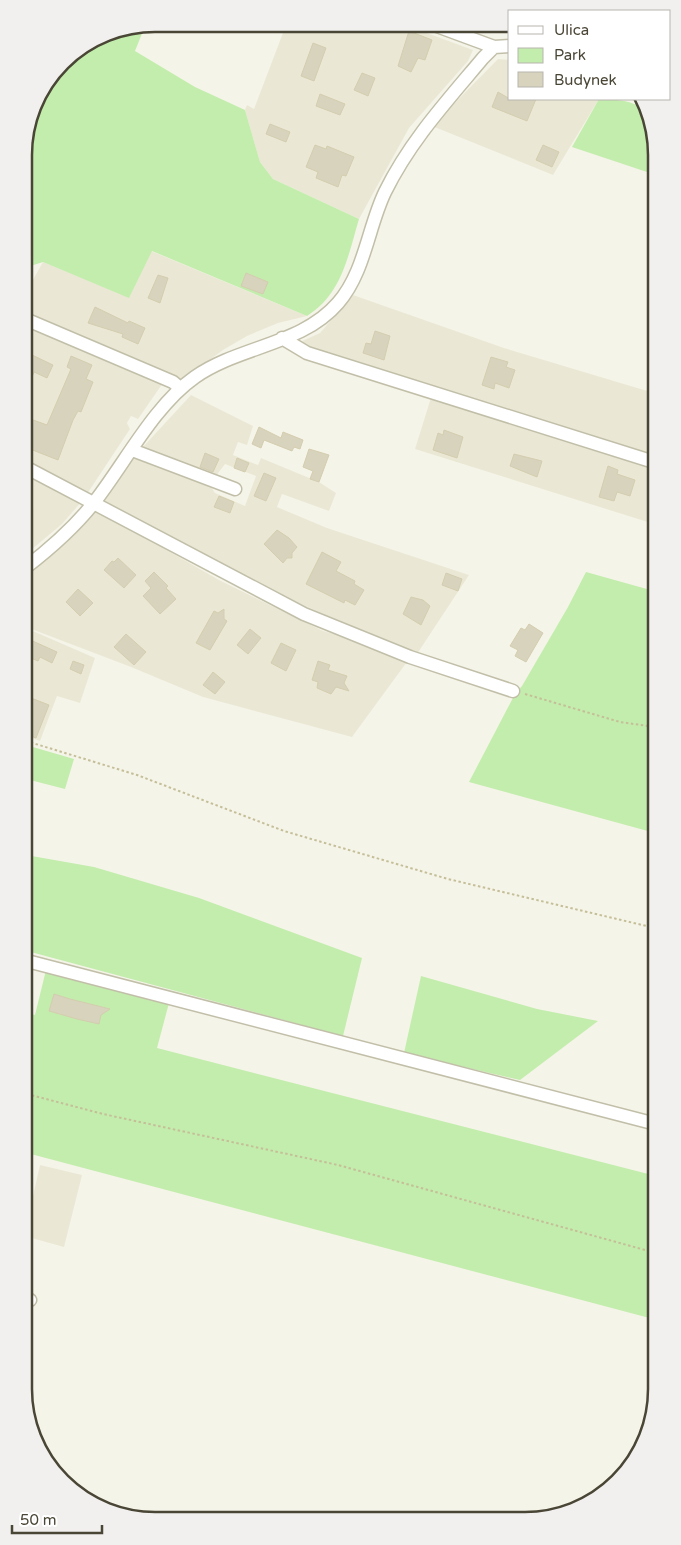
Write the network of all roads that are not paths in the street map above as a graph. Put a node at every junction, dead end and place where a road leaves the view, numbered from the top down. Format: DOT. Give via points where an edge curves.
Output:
graph roads {
  1 [pos="454,32"];
  2 [pos="508,46"];
  3 [pos="494,47"];
  4 [pos="33,322"];
  5 [pos="282,338"];
  6 [pos="180,388"];
  7 [pos="132,450"];
  8 [pos="648,460"];
  9 [pos="33,471"];
  10 [pos="235,489"];
  11 [pos="94,502"];
  12 [pos="33,562"];
  13 [pos="513,691"];
  14 [pos="32,961"];
  15 [pos="648,1122"];
  1 -- 3 [label="street"];
  2 -- 3 [label="street"];
  3 -- 5 [label="street" via="427,124 400,165 376,214 354,277 339,302 324,317 300,332"];
  4 -- 6 [label="street" via="173,382"];
  5 -- 6 [label="street" via="215,364"];
  5 -- 8 [label="street" via="307,353"];
  6 -- 7 [label="street"];
  7 -- 10 [label="street"];
  7 -- 11 [label="street"];
  9 -- 11 [label="street"];
  11 -- 12 [label="street" via="72,528"];
  11 -- 13 [label="street" via="304,614 410,657"];
  14 -- 15 [label="street"];
}
